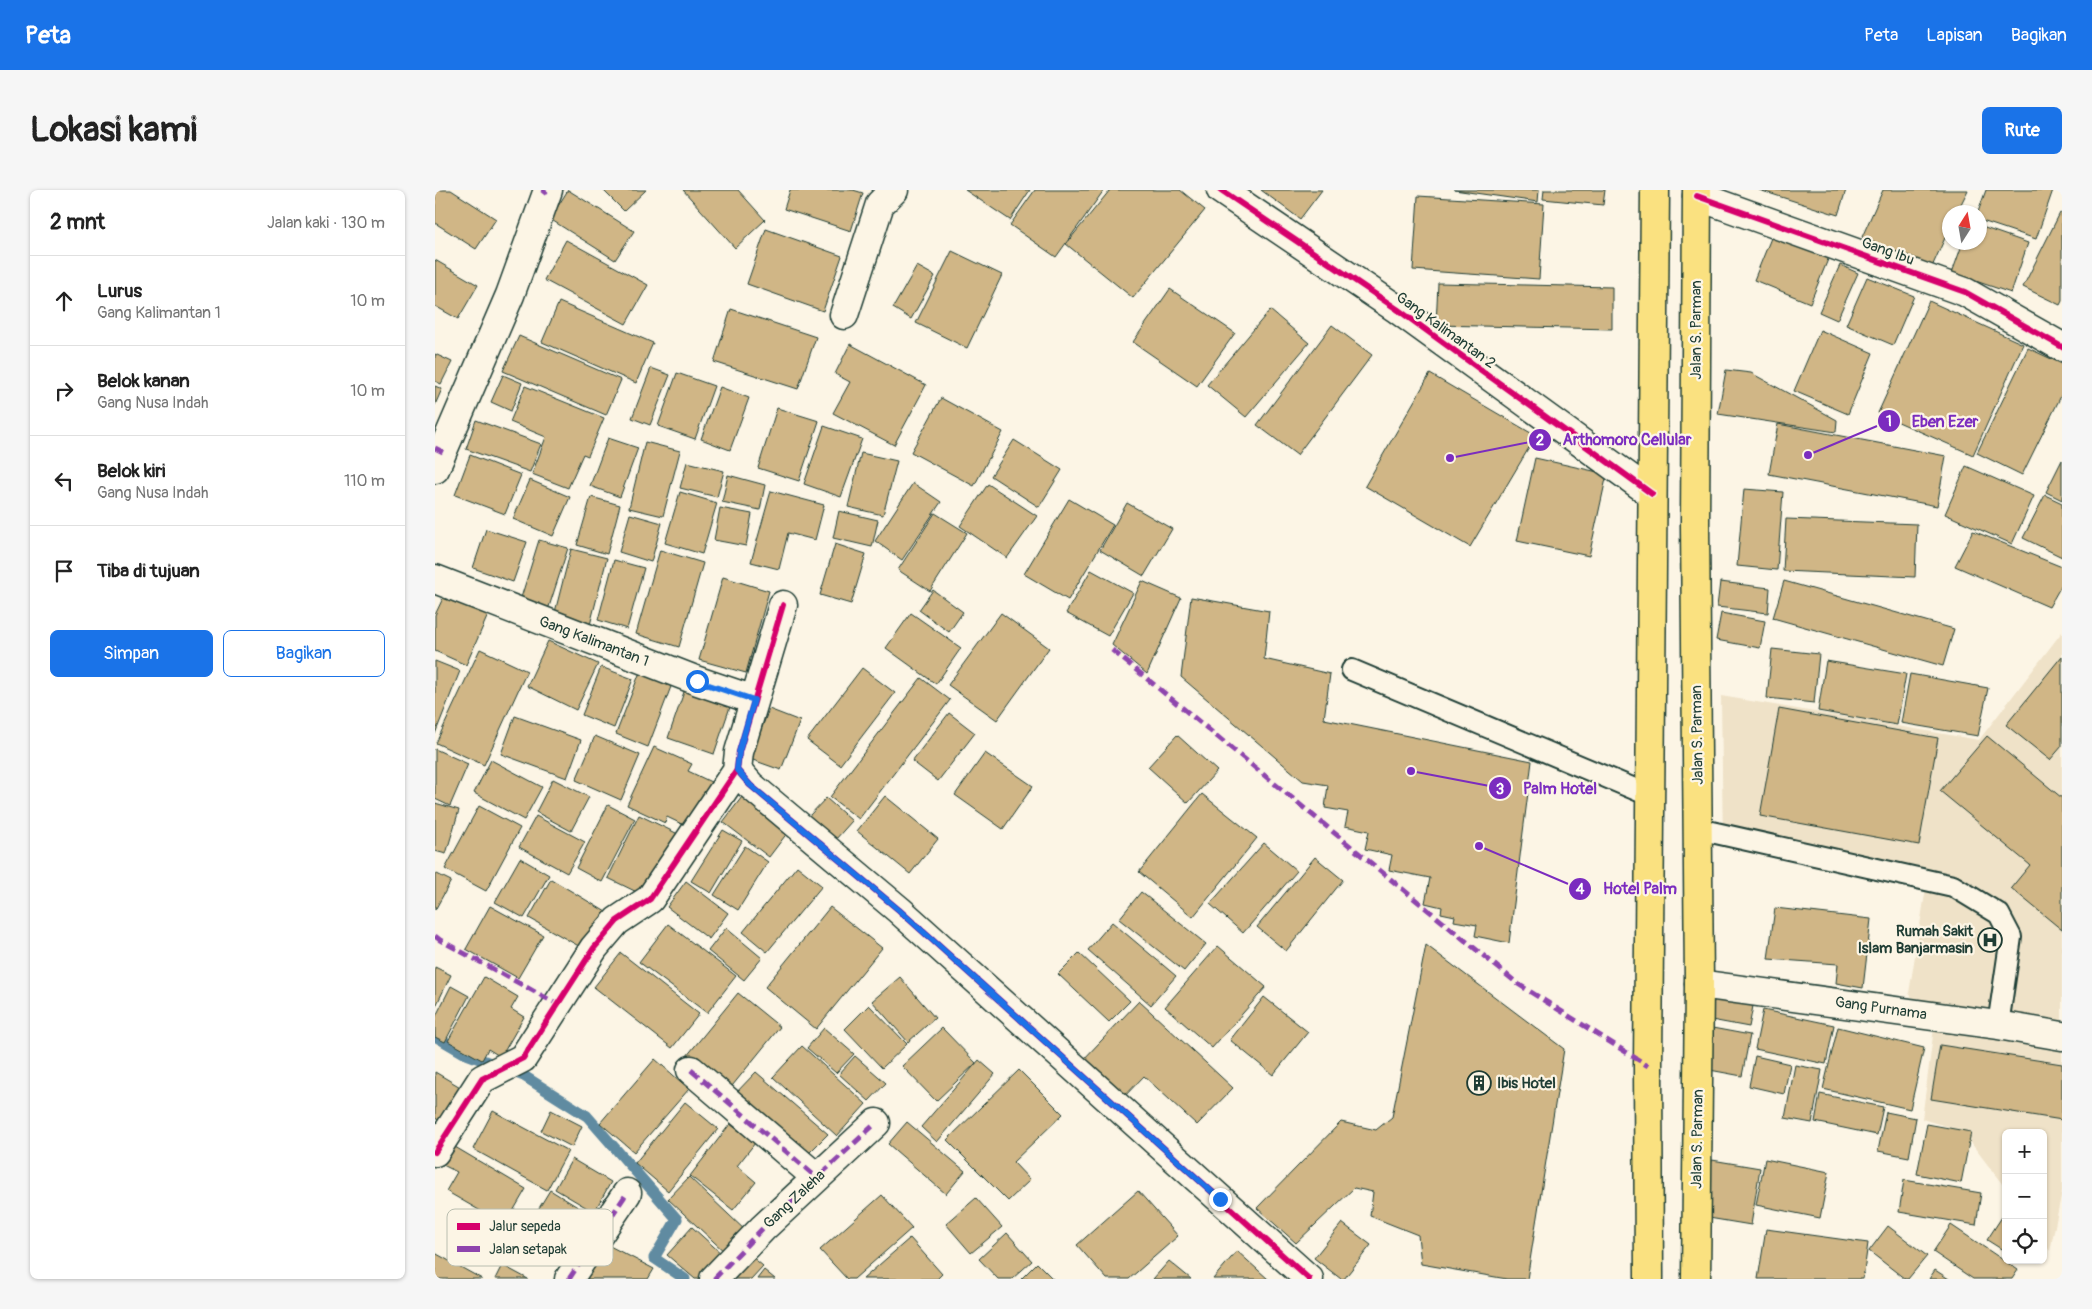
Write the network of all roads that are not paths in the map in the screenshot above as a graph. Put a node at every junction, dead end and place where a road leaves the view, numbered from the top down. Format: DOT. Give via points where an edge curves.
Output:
graph roads {
  1 [pos="549,190"];
  2 [pos="894,190"];
  3 [pos="1221,190"];
  4 [pos="1655,190"];
  5 [pos="1697,193"];
  6 [pos="844,315"];
  7 [pos="2062,347"];
  8 [pos="435,468"];
  9 [pos="1653,494"];
  10 [pos="1653,524"];
  11 [pos="1695,525"];
  12 [pos="435,578"];
  13 [pos="783,605"];
  14 [pos="1352,670"];
  15 [pos="754,700"];
  16 [pos="737,770"];
  17 [pos="1651,796"];
  18 [pos="1698,829"];
  19 [pos="1699,984"];
  20 [pos="1998,1025"];
  21 [pos="2062,1036"];
  22 [pos="691,1070"];
  23 [pos="876,1123"];
  24 [pos="435,1152"];
  25 [pos="816,1177"];
  26 [pos="627,1193"];
  27 [pos="613,1214"];
  28 [pos="578,1266"];
  29 [pos="569,1279"];
  30 [pos="714,1279"];
  31 [pos="1309,1279"];
  32 [pos="1649,1279"];
  33 [pos="1696,1279"];
  1 -- 8 [label="street" via="510,295"];
  2 -- 6 [label="street" via="880,204"];
  3 -- 9 [label="street, Gang Kalimantan 2" via="1397,310"];
  4 -- 9 [label="highway"];
  5 -- 7 [label="street, Gang Ibu" via="1965,292"];
  5 -- 11 [label="highway, Jalan S. Parman"];
  9 -- 10 [label="highway"];
  10 -- 11 [label="highway"];
  10 -- 17 [label="highway"];
  11 -- 18 [label="highway, Jalan S. Parman"];
  12 -- 15 [label="street, Gang Kalimantan 1" via="697,681"];
  13 -- 15 [label="street"];
  14 -- 17 [label="lane"];
  15 -- 16 [label="street"];
  16 -- 24 [label="street" via="650,899 617,921 594,948 523,1058 482,1079"];
  16 -- 31 [label="street" via="750,785 899,910"];
  17 -- 32 [label="highway"];
  18 -- 19 [label="highway, Jalan S. Parman"];
  18 -- 20 [label="lane" via="1953,886 1999,914 2011,937"];
  19 -- 20 [label="street, Gang Purnama"];
  19 -- 33 [label="highway, Jalan S. Parman"];
  20 -- 21 [label="street, Gang Purnama"];
  22 -- 25 [label="street"];
  23 -- 25 [label="street, Gang Zaleha"];
  25 -- 30 [label="street, Gang Zaleha"];
  26 -- 27 [label="street"];
  28 -- 29 [label="street"];
}
